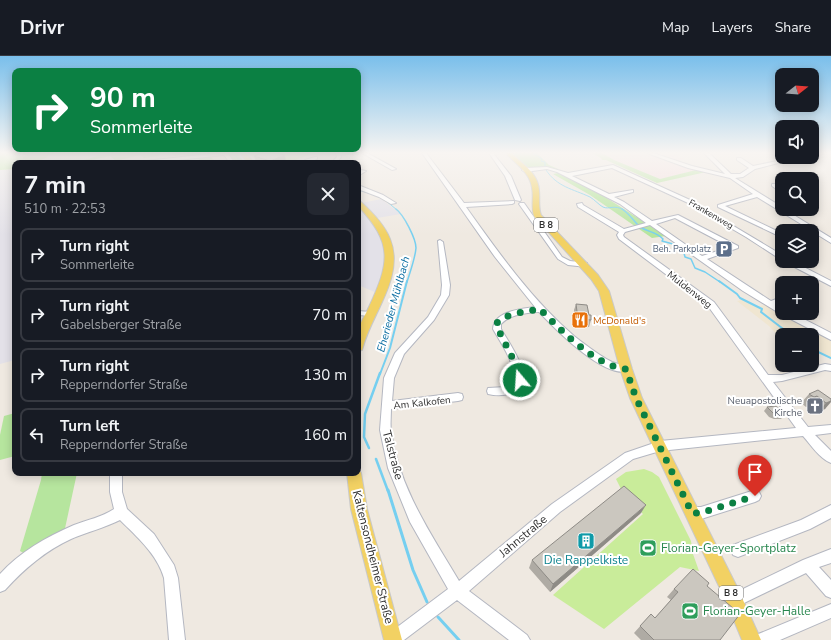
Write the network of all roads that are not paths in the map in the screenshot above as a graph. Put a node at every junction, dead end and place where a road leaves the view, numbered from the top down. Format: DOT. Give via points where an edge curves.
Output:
graph roads {
  1 [pos="444,180"];
  2 [pos="509,180"];
  3 [pos="532,180"];
  4 [pos="578,180"];
  5 [pos="644,180"];
  6 [pos="736,180"];
  7 [pos="361,189"];
  8 [pos="631,191"];
  9 [pos="757,195"];
  10 [pos="609,196"];
  11 [pos="517,202"];
  12 [pos="394,203"];
  13 [pos="580,204"];
  14 [pos="462,205"];
  15 [pos="775,205"];
  16 [pos="361,206"];
  17 [pos="792,216"];
  18 [pos="654,223"];
  19 [pos="804,224"];
  20 [pos="624,231"];
  21 [pos="775,231"];
  22 [pos="819,234"];
  23 [pos="775,236"];
  24 [pos="770,237"];
  25 [pos="440,242"];
  26 [pos="831,242"];
  27 [pos="775,253"];
  28 [pos="702,258"];
  29 [pos="584,265"];
  30 [pos="800,268"];
  31 [pos="831,284"];
  32 [pos="775,302"];
  33 [pos="771,304"];
  34 [pos="775,307"];
  35 [pos="540,309"];
  36 [pos="361,313"];
  37 [pos="371,314"];
  38 [pos="799,320"];
  39 [pos="361,334"];
  40 [pos="831,337"];
  41 [pos="831,368"];
  42 [pos="626,369"];
  43 [pos="765,379"];
  44 [pos="492,391"];
  45 [pos="458,397"];
  46 [pos="386,406"];
  47 [pos="831,429"];
  48 [pos="805,431"];
  49 [pos="660,446"];
  50 [pos="831,458"];
  51 [pos="116,476"];
  52 [pos="354,476"];
  53 [pos="755,496"];
  54 [pos="831,511"];
  55 [pos="121,512"];
  56 [pos="692,513"];
  57 [pos="738,550"];
  58 [pos="831,556"];
  59 [pos="808,565"];
  60 [pos="0,585"];
  61 [pos="457,591"];
  62 [pos="831,591"];
  63 [pos="732,595"];
  64 [pos="831,611"];
  65 [pos="177,640"];
  66 [pos="393,640"];
  67 [pos="522,640"];
  68 [pos="752,640"];
  69 [pos="761,640"];
  1 -- 14 [label="street"];
  2 -- 11 [label="street"];
  3 -- 29 [label="main road, B 8" via="535,184 535,207 538,216"];
  4 -- 10 [label="street"];
  5 -- 27 [label="street, Frankenweg" via="688,201"];
  6 -- 9 [label="street"];
  7 -- 12 [label="street"];
  8 -- 10 [label="street"];
  9 -- 15 [label="street"];
  9 -- 21 [label="street, Frankenweg" via="720,206"];
  10 -- 18 [label="street"];
  11 -- 14 [label="street"];
  11 -- 29 [label="street" via="534,228 551,244 557,255 564,261"];
  13 -- 20 [label="street" via="595,216"];
  14 -- 35 [label="street"];
  16 -- 37 [label="main road" via="382,231 391,259 389,274"];
  17 -- 19 [label="street"];
  18 -- 20 [label="street"];
  18 -- 28 [label="street"];
  18 -- 28 [label="street" via="676,216 736,247"];
  20 -- 43 [label="street, Muldenweg" via="620,235 621,238 711,304"];
  22 -- 26 [label="street"];
  23 -- 24 [label="street, Frankenweg"];
  25 -- 46 [label="street, Talstraße" via="445,295 431,318 400,353 389,378"];
  28 -- 33 [label="street"];
  29 -- 42 [label="main road, B 8" via="604,291"];
  30 -- 31 [label="street"];
  32 -- 33 [label="street"];
  33 -- 34 [label="street"];
  35 -- 42 [label="street" via="594,356 608,364"];
  35 -- 44 [label="street" via="508,316 497,322 497,329 513,359 520,380 510,390"];
  36 -- 37 [label="street"];
  37 -- 39 [label="main road"];
  38 -- 40 [label="street"];
  41 -- 43 [label="street"];
  42 -- 49 [label="main road, B 8" via="636,398"];
  43 -- 48 [label="street, Muldenweg"];
  45 -- 46 [label="street, Am Kalkofen"];
  46 -- 61 [label="street, Talstraße" via="385,430 394,468 416,522"];
  47 -- 48 [label="street, Jahnstraße"];
  48 -- 49 [label="street, Jahnstraße"];
  48 -- 50 [label="street, Muldenweg"];
  49 -- 56 [label="main road, B 8"];
  49 -- 61 [label="street, Jahnstraße" via="629,456 606,471 556,508"];
  51 -- 55 [label="street" via="116,492"];
  52 -- 66 [label="main road, Kaltensondheimer Straße" via="359,509"];
  53 -- 56 [label="street" via="701,513"];
  54 -- 57 [label="street"];
  55 -- 60 [label="street" via="50,543 22,563"];
  55 -- 65 [label="street" via="149,539 167,565 171,578"];
  56 -- 63 [label="main road, B 8"];
  58 -- 59 [label="street"];
  59 -- 62 [label="street"];
  59 -- 63 [label="street" via="744,596"];
  61 -- 66 [label="street, Jahnstraße"];
  61 -- 67 [label="street, Talstraße"];
  63 -- 68 [label="main road, B 8"];
  64 -- 69 [label="street"];
}
